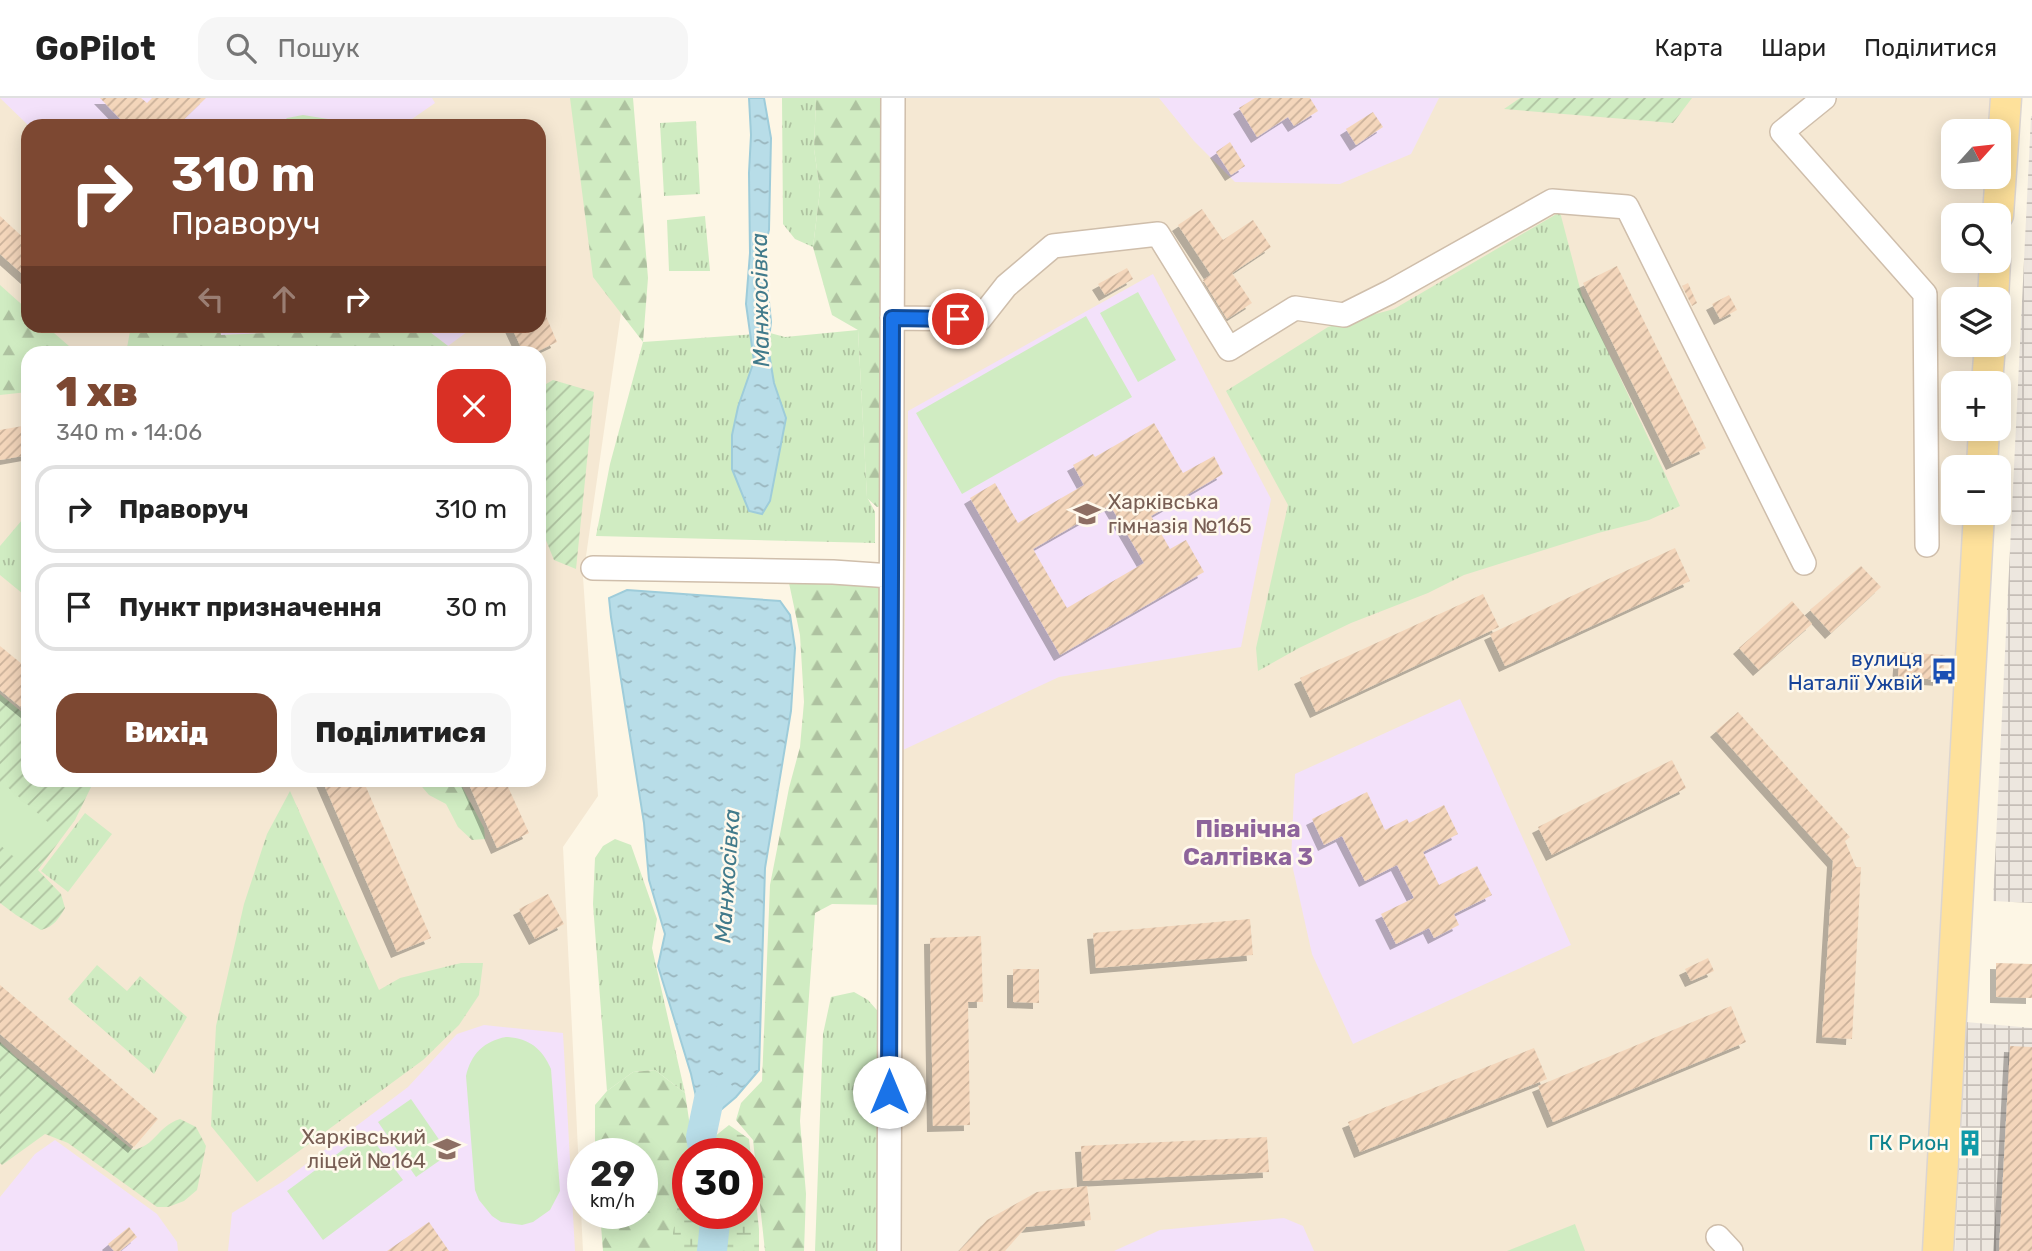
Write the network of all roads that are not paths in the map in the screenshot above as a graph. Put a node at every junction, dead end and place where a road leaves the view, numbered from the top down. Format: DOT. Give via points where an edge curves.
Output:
graph roads {
  1 [pos="893,98"];
  2 [pos="1824,98"];
  3 [pos="2006,98"];
  4 [pos="1999,203"];
  5 [pos="892,318"];
  6 [pos="1978,525"];
  7 [pos="1927,545"];
  8 [pos="1804,563"];
  9 [pos="593,568"];
  10 [pos="891,576"];
  11 [pos="889,1251"];
  12 [pos="1938,1251"];
  1 -- 5 [label="street"];
  2 -- 7 [label="street" via="1782,132 1926,294"];
  3 -- 4 [label="main road"];
  5 -- 8 [label="street" via="980,319 1006,286 1053,246 1158,234 1229,349 1295,309 1344,315 1552,201 1627,207"];
  5 -- 10 [label="street"];
  6 -- 12 [label="main road"];
  9 -- 10 [label="street"];
  10 -- 11 [label="street"];
}
